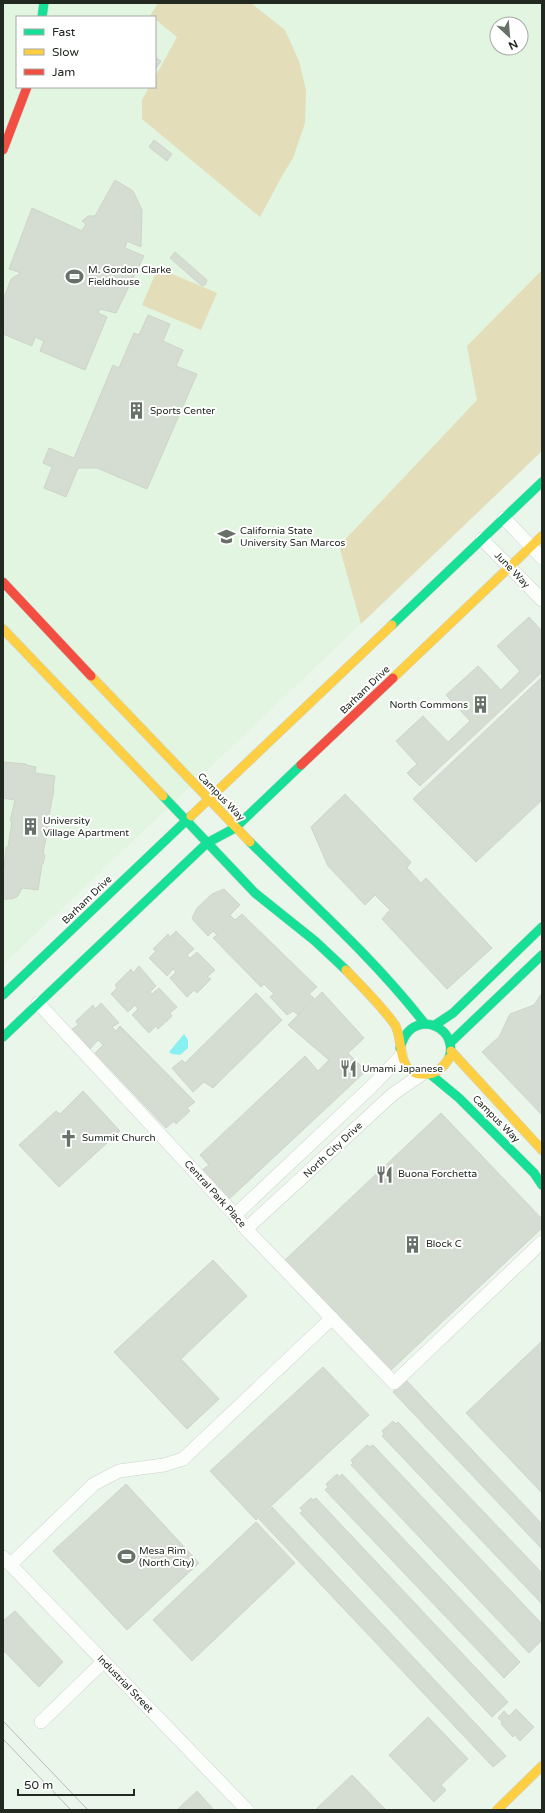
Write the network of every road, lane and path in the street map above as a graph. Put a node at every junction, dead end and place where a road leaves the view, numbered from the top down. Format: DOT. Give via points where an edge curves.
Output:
graph roads {
  1 [pos="44,3"];
  2 [pos="42,16"];
  3 [pos="27,88"];
  4 [pos="3,150"];
  5 [pos="542,482"];
  6 [pos="504,518"];
  7 [pos="542,536"];
  8 [pos="482,539"];
  9 [pos="531,547"];
  10 [pos="542,558"];
  11 [pos="510,568"];
  12 [pos="3,582"];
  13 [pos="542,600"];
  14 [pos="3,629"];
  15 [pos="208,800"];
  16 [pos="186,821"];
  17 [pos="235,828"];
  18 [pos="207,843"];
  19 [pos="542,927"];
  20 [pos="542,955"];
  21 [pos="3,995"];
  22 [pos="38,1003"];
  23 [pos="425,1024"];
  24 [pos="435,1025"];
  25 [pos="3,1036"];
  26 [pos="451,1047"];
  27 [pos="400,1052"];
  28 [pos="426,1074"];
  29 [pos="542,1150"];
  30 [pos="542,1185"];
  31 [pos="235,1215"];
  32 [pos="246,1229"];
  33 [pos="542,1242"];
  34 [pos="332,1318"];
  35 [pos="7,1561"];
  36 [pos="104,1662"];
  37 [pos="41,1722"];
  38 [pos="542,1766"];
  39 [pos="246,1810"];
  40 [pos="497,1810"];
  1 -- 2 [label="street"];
  3 -- 4 [label="street"];
  5 -- 6 [label="street"];
  6 -- 8 [label="street"];
  6 -- 9 [label="street"];
  7 -- 9 [label="street, Barham Drive"];
  8 -- 11 [label="street, June Way"];
  8 -- 15 [label="street"];
  9 -- 10 [label="street"];
  9 -- 11 [label="street, Barham Drive"];
  11 -- 13 [label="street, June Way"];
  11 -- 17 [label="street, Barham Drive"];
  12 -- 15 [label="street, Campus Way"];
  14 -- 16 [label="street"];
  15 -- 16 [label="street, Barham Drive"];
  15 -- 17 [label="street, Campus Way"];
  16 -- 18 [label="street"];
  16 -- 21 [label="street, Barham Drive"];
  17 -- 18 [label="street, Barham Drive"];
  17 -- 23 [label="street, Campus Way" via="332,920 409,1002"];
  18 -- 22 [label="street"];
  18 -- 27 [label="street" via="262,899 323,947 387,1015 396,1028"];
  19 -- 24 [label="street" via="453,1013"];
  20 -- 26 [label="street"];
  22 -- 25 [label="street"];
  22 -- 31 [label="street, Central Park Place"];
  23 -- 24 [label="street"];
  23 -- 27 [label="street" via="406,1033"];
  24 -- 26 [label="street, Campus Way" via="447,1036"];
  26 -- 28 [label="street" via="449,1059 444,1066 438,1071"];
  26 -- 29 [label="street, Campus Way"];
  27 -- 28 [label="street, Campus Way" via="409,1068"];
  27 -- 31 [label="street, North City Drive" via="376,1083"];
  28 -- 30 [label="street, Campus Way" via="459,1098 534,1173"];
  28 -- 32 [label="street, North City Drive" via="398,1089"];
  31 -- 32 [label="street, Central Park Place"];
  32 -- 34 [label="street, Central Park Place"];
  33 -- 34 [label="street, Central Park Place" via="394,1383"];
  34 -- 35 [label="street" via="183,1459 164,1465 119,1471 94,1484"];
  35 -- 36 [label="street, Industrial Street"];
  36 -- 37 [label="street"];
  36 -- 39 [label="street, Industrial Street"];
  38 -- 40 [label="street"];
}
